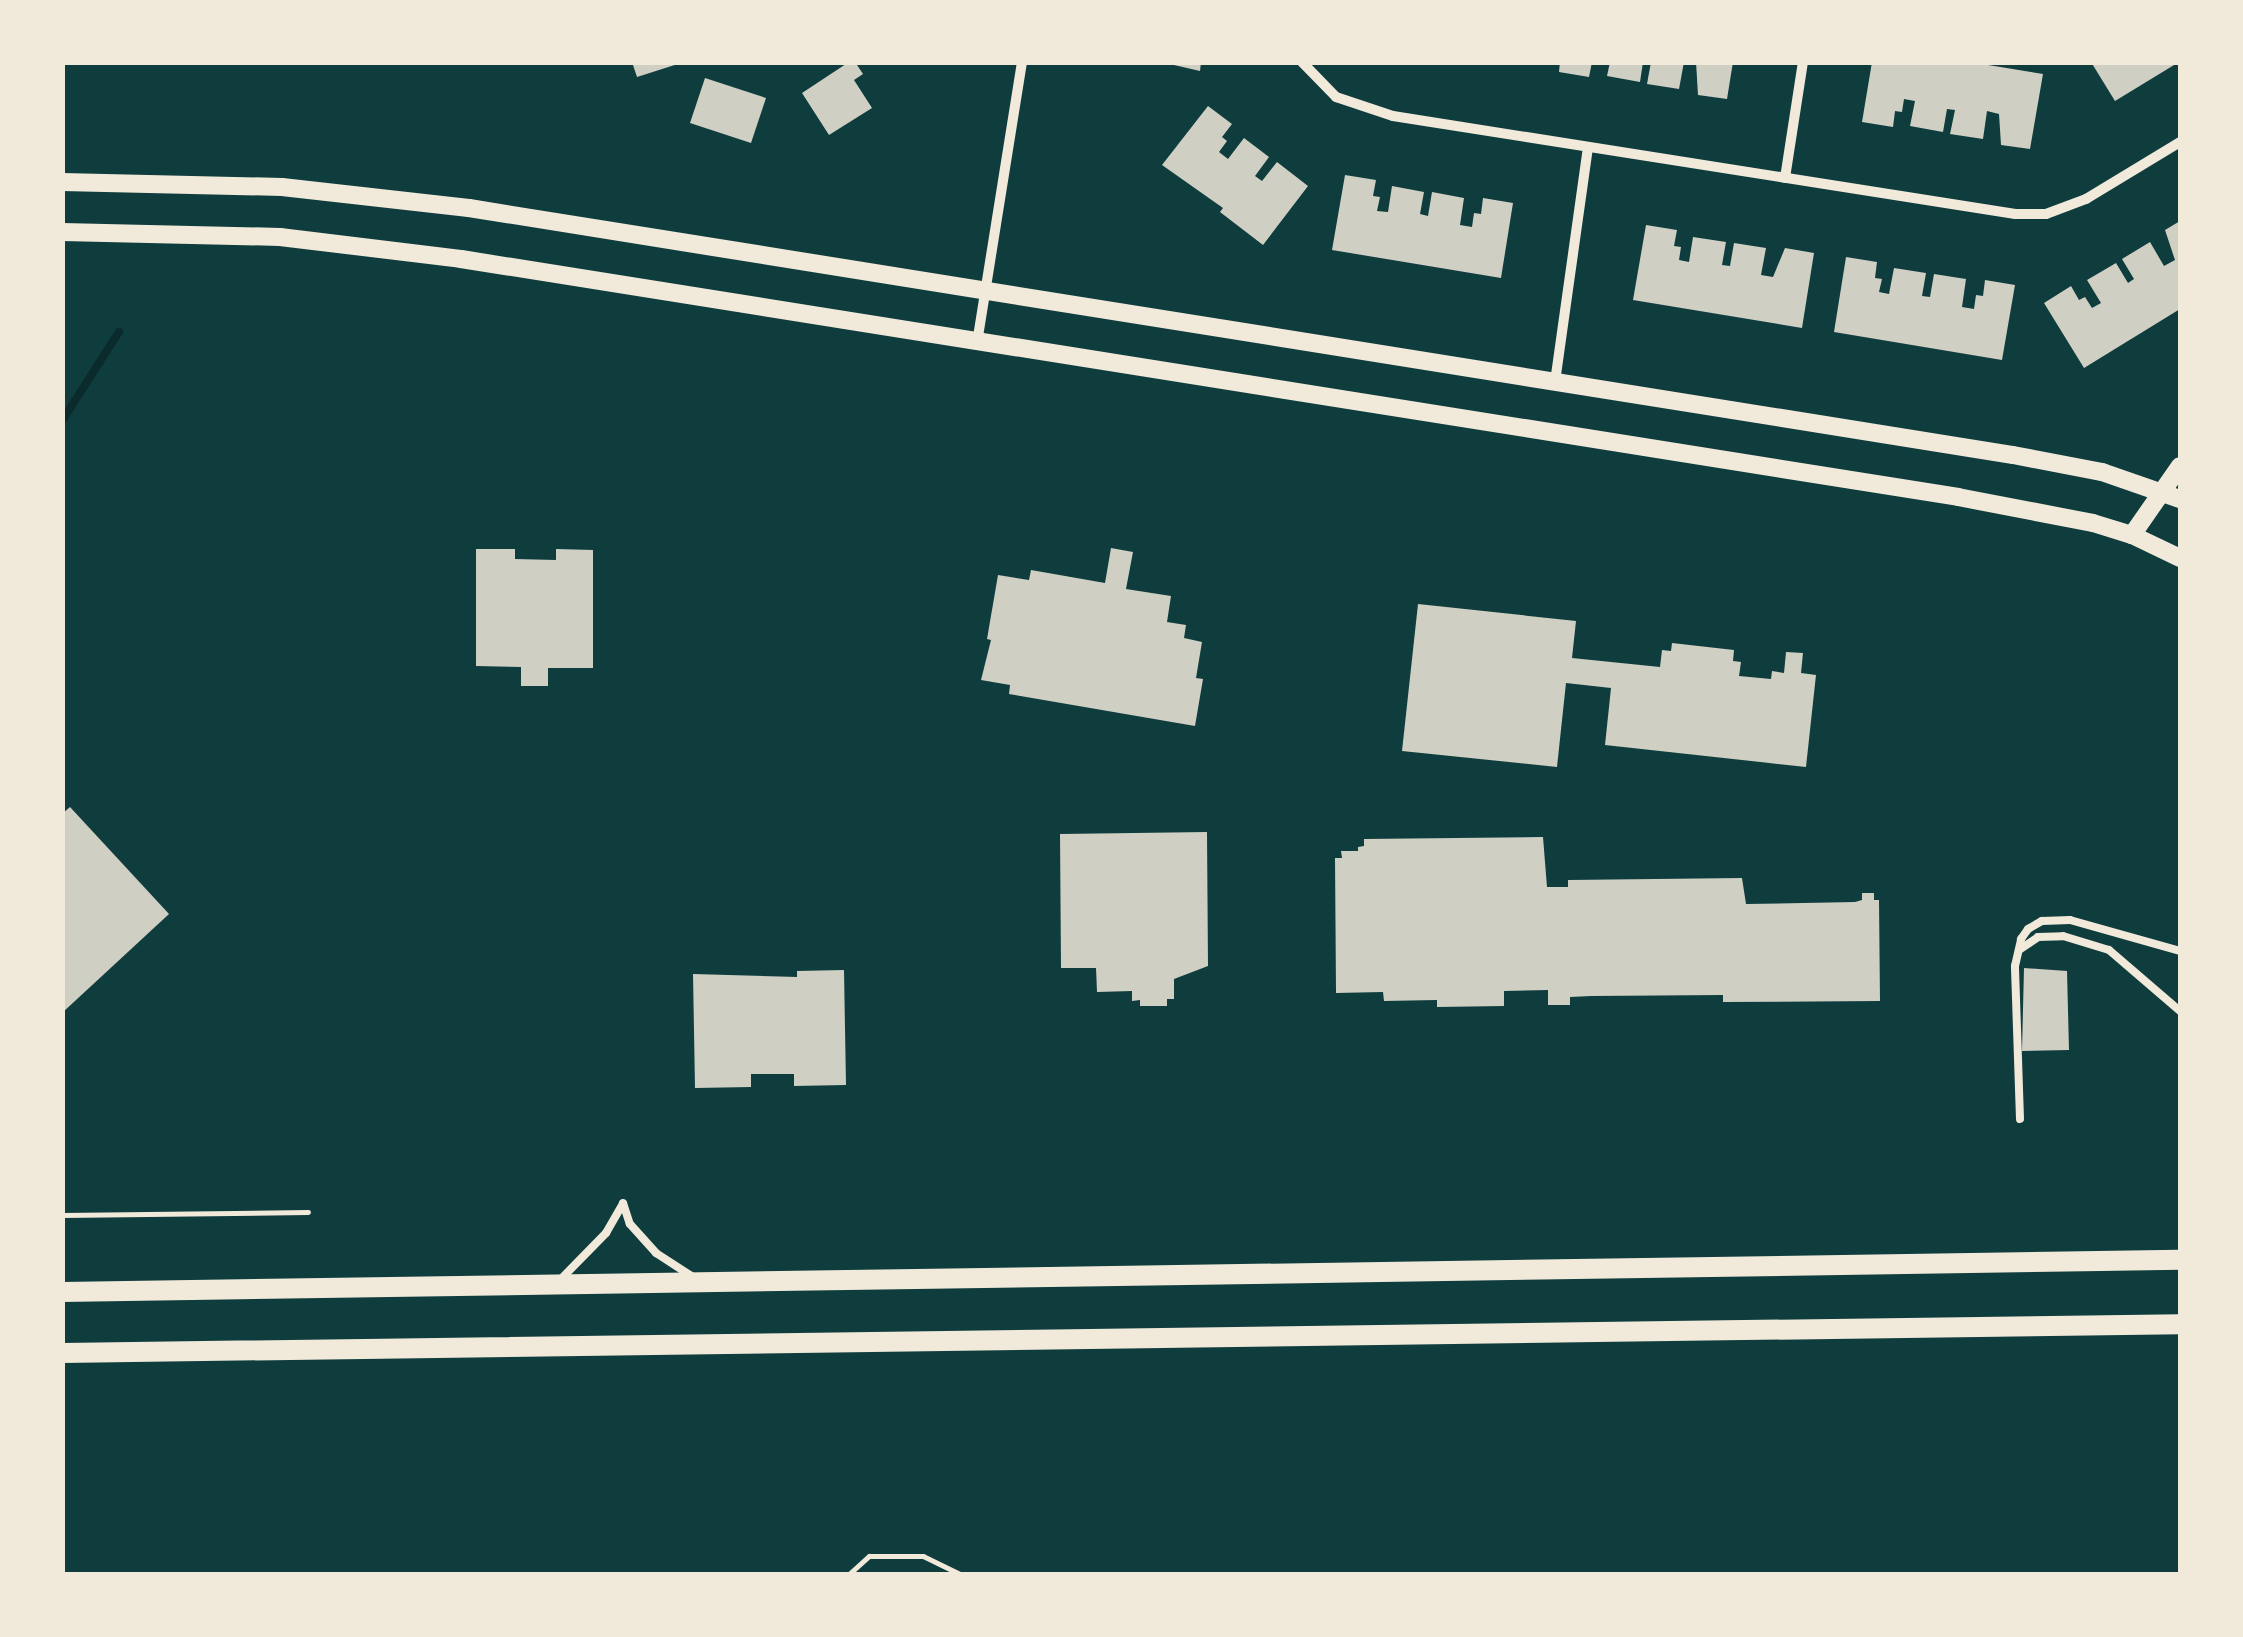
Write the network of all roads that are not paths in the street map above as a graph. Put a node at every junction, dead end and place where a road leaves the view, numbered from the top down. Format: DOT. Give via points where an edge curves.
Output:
graph roads {
  1 [pos="1022,62"];
  2 [pos="1302,62"];
  3 [pos="1803,62"];
  4 [pos="2180,142"];
  5 [pos="1588,147"];
  6 [pos="1785,178"];
  7 [pos="62,182"];
  8 [pos="62,232"];
  9 [pos="985,289"];
  10 [pos="977,343"];
  11 [pos="1555,382"];
  12 [pos="2180,466"];
  13 [pos="2172,496"];
  14 [pos="2132,534"];
  15 [pos="2180,558"];
  16 [pos="2017,951"];
  17 [pos="2180,951"];
  18 [pos="2180,1011"];
  19 [pos="2020,1119"];
  20 [pos="2180,1260"];
  21 [pos="700,1282"];
  22 [pos="556,1284"];
  23 [pos="62,1292"];
  24 [pos="2180,1324"];
  25 [pos="62,1353"];
  1 -- 9 [label="street"];
  2 -- 5 [label="street" via="1321,86 1368,111"];
  3 -- 6 [label="street"];
  4 -- 6 [label="street" via="2102,191 2032,215"];
  5 -- 6 [label="street"];
  5 -- 11 [label="street"];
  7 -- 9 [label="street" via="376,196"];
  8 -- 10 [label="street" via="280,236 378,247"];
  9 -- 10 [label="street"];
  9 -- 11 [label="street"];
  10 -- 14 [label="street" via="1958,497"];
  11 -- 13 [label="street" via="2013,454 2102,472"];
  12 -- 13 [label="street"];
  13 -- 14 [label="street"];
  14 -- 15 [label="street"];
  16 -- 17 [label="lane" via="2028,929 2056,919"];
  16 -- 18 [label="lane" via="2052,936 2109,950"];
  16 -- 19 [label="lane"];
  20 -- 21 [label="main road"];
  21 -- 22 [label="main road"];
  21 -- 22 [label="lane" via="656,1253 630,1224 623,1203 606,1233"];
  22 -- 23 [label="main road"];
  24 -- 25 [label="main road"];
}
